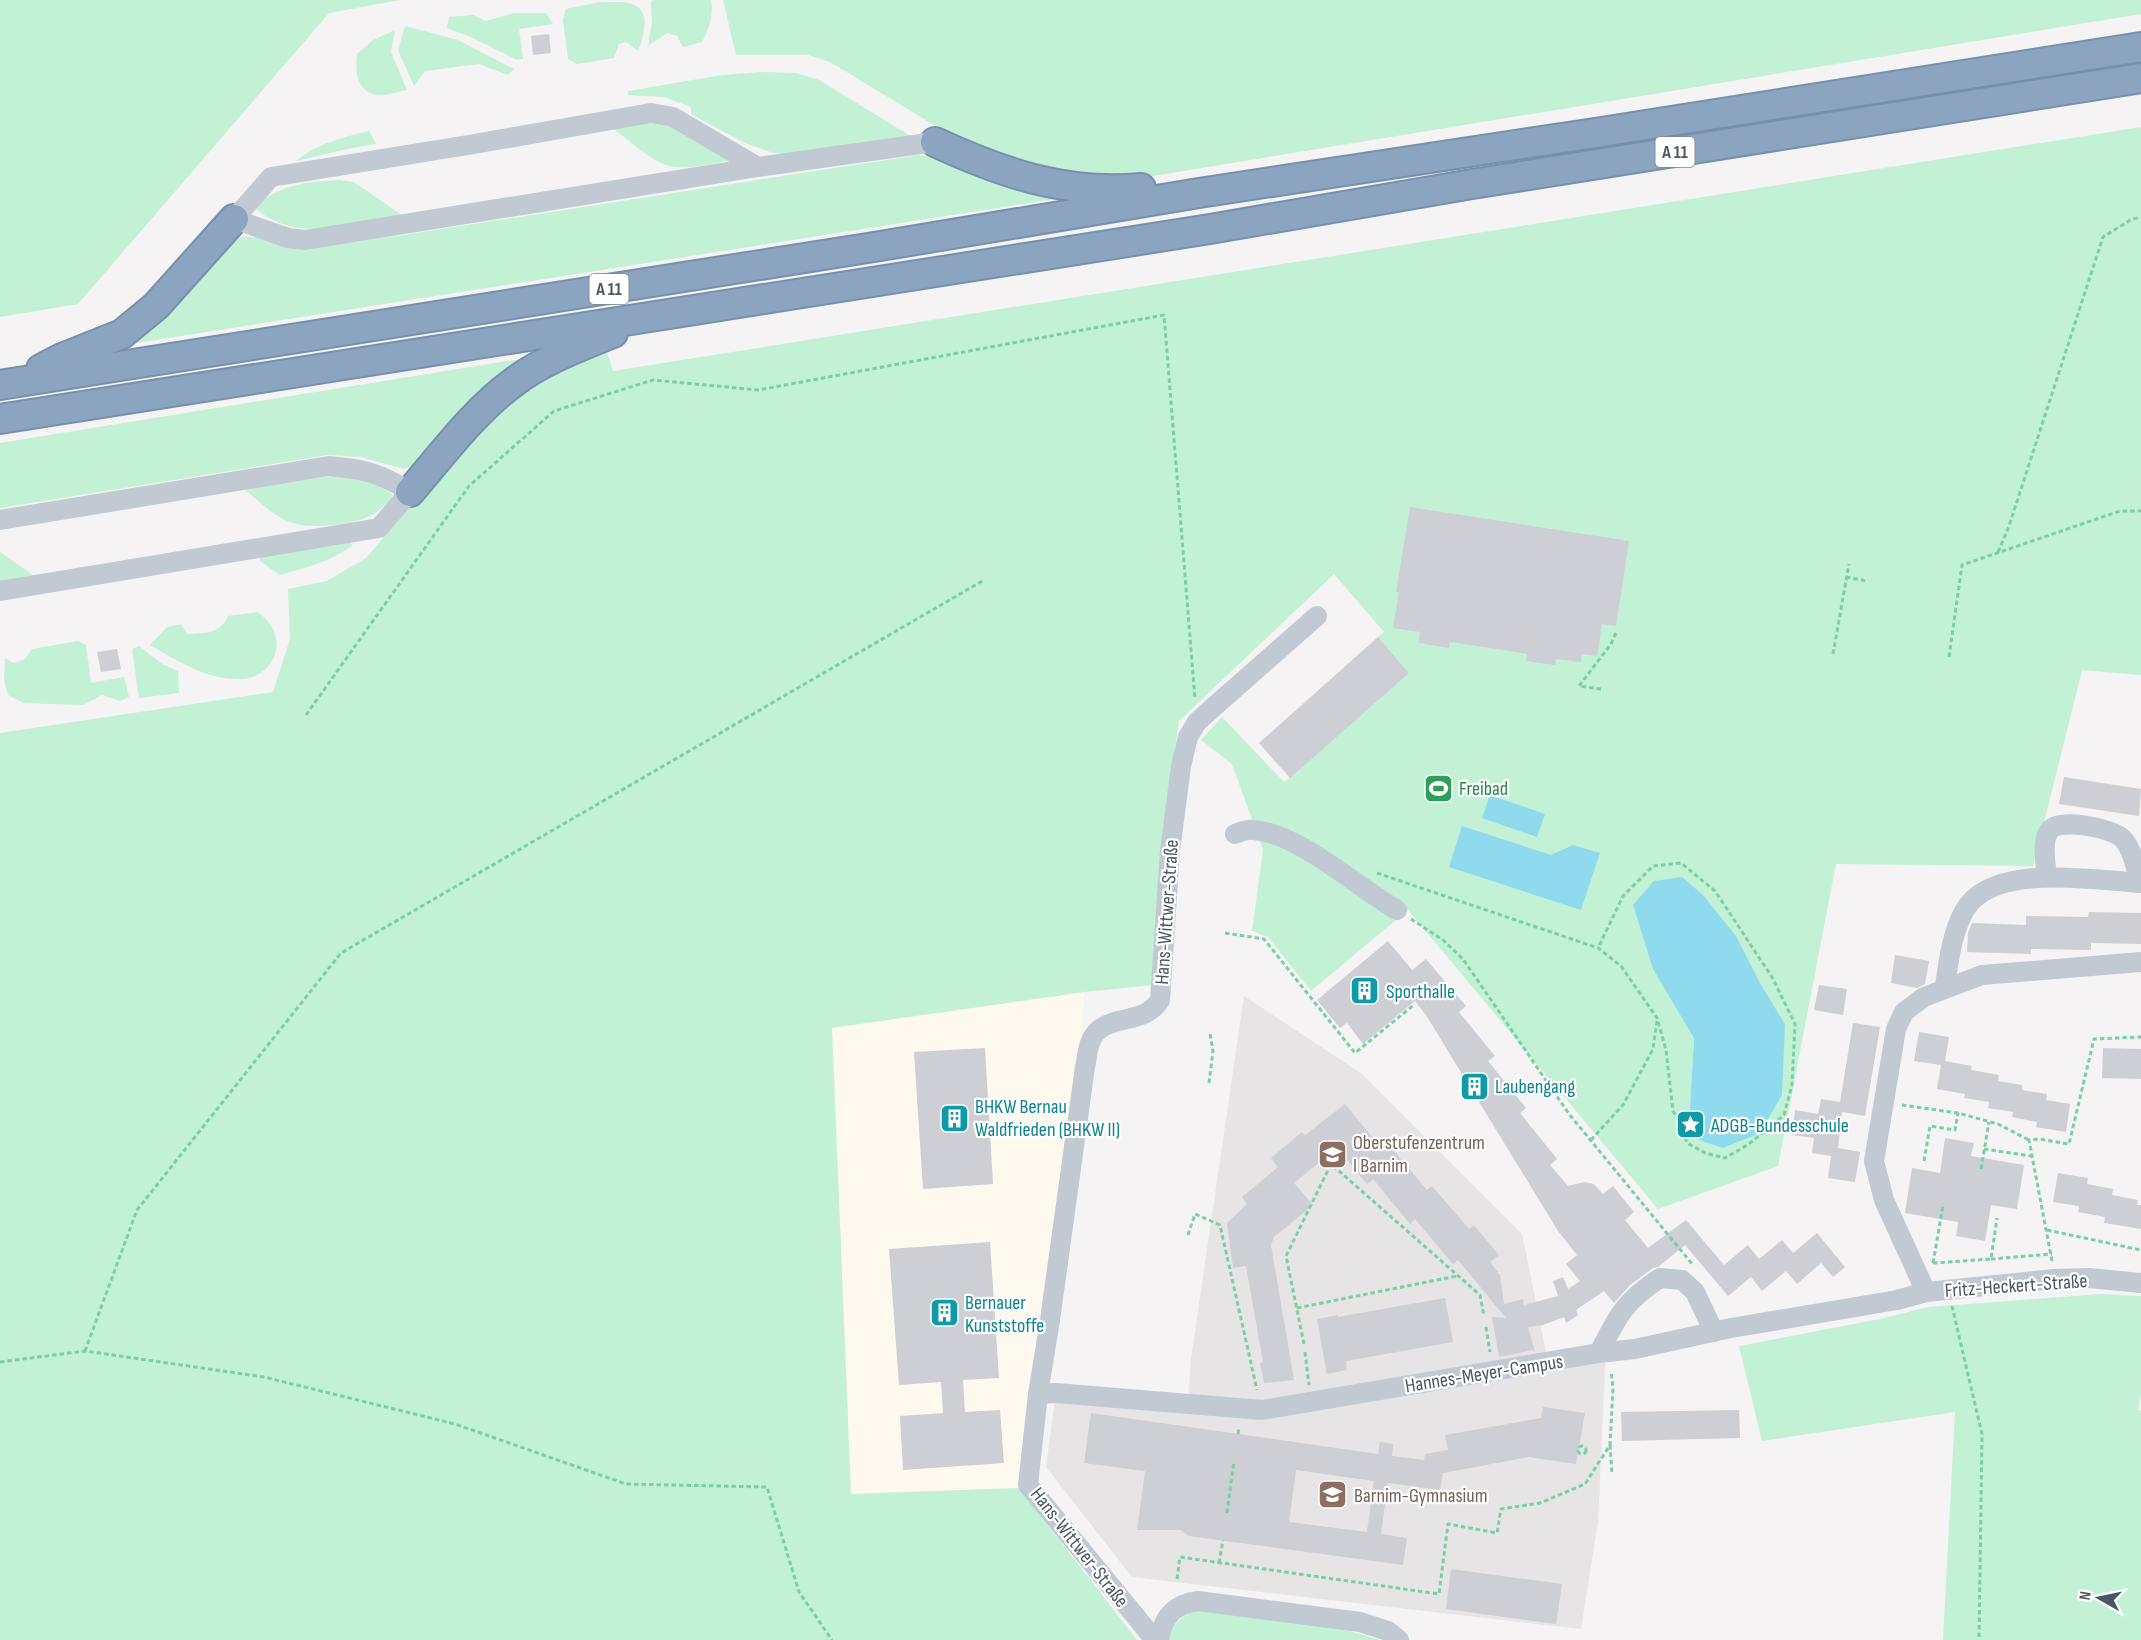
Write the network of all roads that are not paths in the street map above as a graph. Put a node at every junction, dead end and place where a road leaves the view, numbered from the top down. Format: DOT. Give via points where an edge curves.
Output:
graph roads {
  1 [pos="2141,47"];
  2 [pos="2141,78"];
  3 [pos="935,142"];
  4 [pos="758,167"];
  5 [pos="1199,193"];
  6 [pos="234,219"];
  7 [pos="656,315"];
  8 [pos="9,383"];
  9 [pos="0,419"];
  10 [pos="410,492"];
  11 [pos="0,520"];
  12 [pos="0,591"];
  13 [pos="1317,616"];
  14 [pos="1235,834"];
  15 [pos="2047,877"];
  16 [pos="2141,883"];
  17 [pos="1397,910"];
  18 [pos="2141,962"];
  19 [pos="1945,987"];
  20 [pos="2141,1283"];
  21 [pos="1926,1292"];
  22 [pos="1714,1332"];
  23 [pos="1604,1353"];
  24 [pos="1038,1394"];
  25 [pos="1157,1640"];
  26 [pos="1399,1640"];
  1 -- 5 [label="highway, A 11"];
  2 -- 7 [label="highway, A 11"];
  3 -- 4 [label="street"];
  3 -- 5 [label="highway" via="992,167 1047,182 1109,189 1173,185"];
  4 -- 6 [label="street" via="305,240"];
  4 -- 6 [label="street" via="673,117 651,113 271,177"];
  5 -- 8 [label="highway, A 11"];
  6 -- 8 [label="highway" via="156,306 122,334"];
  7 -- 9 [label="highway, A 11"];
  7 -- 10 [label="highway" via="554,358 514,382 481,410"];
  10 -- 11 [label="street" via="390,478 359,468 329,466"];
  10 -- 12 [label="street" via="379,528"];
  13 -- 24 [label="street, Hans-Wittwer-Straße" via="1197,723 1188,737 1170,851 1160,1000 1146,1014 1106,1025 1090,1042"];
  14 -- 17 [label="street" via="1251,829 1279,835"];
  15 -- 16 [label="street"];
  15 -- 16 [label="street" via="2047,833 2062,824 2112,831 2122,838"];
  15 -- 19 [label="street" via="2004,883 1981,892 1968,904 1956,931"];
  18 -- 19 [label="street" via="1982,975"];
  19 -- 21 [label="street" via="1904,1012 1896,1029 1874,1161 1884,1200 1925,1268"];
  20 -- 21 [label="street, Fritz-Heckert-Straße" via="2054,1279"];
  21 -- 22 [label="street, Hannes-Meyer-Campus"];
  22 -- 23 [label="street, Hannes-Meyer-Campus"];
  22 -- 23 [label="street" via="1695,1292 1682,1280 1660,1278 1623,1308"];
  23 -- 24 [label="street, Hannes-Meyer-Campus" via="1262,1410"];
  24 -- 25 [label="street, Hans-Wittwer-Straße" via="1029,1485"];
  25 -- 26 [label="street, Hans-Wittwer-Straße" via="1174,1609 1198,1601 1360,1622 1388,1631"];
}
